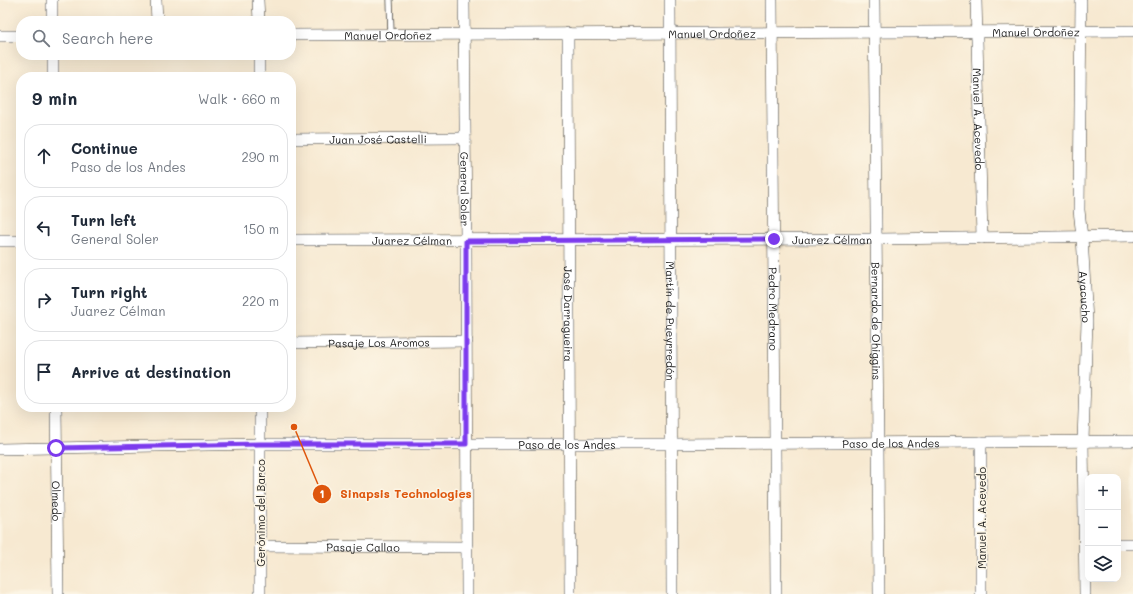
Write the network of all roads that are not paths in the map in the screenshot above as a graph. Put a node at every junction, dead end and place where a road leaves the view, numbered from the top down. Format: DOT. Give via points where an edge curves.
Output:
graph roads {
  1 [pos="52,0"];
  2 [pos="156,0"];
  3 [pos="258,0"];
  4 [pos="390,0"];
  5 [pos="464,0"];
  6 [pos="670,0"];
  7 [pos="772,0"];
  8 [pos="874,0"];
  9 [pos="976,0"];
  10 [pos="1081,0"];
  11 [pos="52,16"];
  12 [pos="157,16"];
  13 [pos="259,16"];
  14 [pos="976,31"];
  15 [pos="1081,31"];
  16 [pos="1133,31"];
  17 [pos="772,32"];
  18 [pos="874,32"];
  19 [pos="568,33"];
  20 [pos="670,33"];
  21 [pos="391,34"];
  22 [pos="464,34"];
  23 [pos="296,35"];
  24 [pos="0,36"];
  25 [pos="16,36"];
  26 [pos="53,60"];
  27 [pos="259,60"];
  28 [pos="53,72"];
  29 [pos="259,72"];
  30 [pos="296,138"];
  31 [pos="465,138"];
  32 [pos="1133,236"];
  33 [pos="1082,237"];
  34 [pos="982,238"];
  35 [pos="774,239"];
  36 [pos="877,239"];
  37 [pos="296,240"];
  38 [pos="569,240"];
  39 [pos="672,240"];
  40 [pos="0,241"];
  41 [pos="16,241"];
  42 [pos="466,241"];
  43 [pos="466,341"];
  44 [pos="296,342"];
  45 [pos="56,412"];
  46 [pos="260,412"];
  47 [pos="1083,441"];
  48 [pos="1133,441"];
  49 [pos="878,442"];
  50 [pos="981,442"];
  51 [pos="570,443"];
  52 [pos="775,443"];
  53 [pos="260,444"];
  54 [pos="466,444"];
  55 [pos="672,444"];
  56 [pos="56,448"];
  57 [pos="0,449"];
  58 [pos="1085,510"];
  59 [pos="1121,544"];
  60 [pos="1133,544"];
  61 [pos="260,546"];
  62 [pos="1086,546"];
  63 [pos="467,547"];
  64 [pos="58,594"];
  65 [pos="260,594"];
  66 [pos="467,594"];
  67 [pos="570,594"];
  68 [pos="672,594"];
  69 [pos="776,594"];
  70 [pos="879,594"];
  71 [pos="981,594"];
  72 [pos="1085,594"];
  1 -- 11 [label="street"];
  2 -- 12 [label="street"];
  3 -- 13 [label="street"];
  4 -- 21 [label="lane"];
  5 -- 22 [label="street, General Soler"];
  6 -- 20 [label="street, Martín de Pueyrredón"];
  7 -- 17 [label="street, Pedro Medrano"];
  8 -- 18 [label="street, Bernardo de Ohiggins"];
  9 -- 14 [label="street, Manuel A. Acevedo"];
  10 -- 15 [label="street, Ayacucho"];
  14 -- 15 [label="street, Manuel Ordoñez"];
  14 -- 18 [label="street, Manuel Ordoñez"];
  14 -- 34 [label="street, Manuel A. Acevedo"];
  15 -- 16 [label="street, Manuel Ordoñez"];
  15 -- 33 [label="street, Ayacucho" via="1079,210"];
  17 -- 18 [label="street, Manuel Ordoñez"];
  17 -- 20 [label="street, Manuel Ordoñez"];
  17 -- 35 [label="street, Pedro Medrano"];
  18 -- 36 [label="street, Bernardo de Ohiggins"];
  19 -- 20 [label="street, Manuel Ordoñez"];
  19 -- 22 [label="street, Manuel Ordoñez"];
  19 -- 38 [label="street, José Darragueira"];
  20 -- 39 [label="street, Martín de Pueyrredón"];
  21 -- 22 [label="street, Manuel Ordoñez"];
  21 -- 23 [label="street, Manuel Ordoñez"];
  22 -- 31 [label="street, General Soler"];
  24 -- 25 [label="street"];
  26 -- 28 [label="street"];
  27 -- 29 [label="street"];
  30 -- 31 [label="street, Juan José Castelli"];
  31 -- 42 [label="street, General Soler"];
  32 -- 33 [label="street, Juarez Célman"];
  33 -- 34 [label="street, Juarez Célman"];
  33 -- 47 [label="street, Ayacucho" via="1087,322"];
  34 -- 36 [label="street, Juarez Célman"];
  35 -- 36 [label="street, Juarez Célman"];
  35 -- 39 [label="street, Juarez Célman"];
  35 -- 52 [label="street, Pedro Medrano"];
  36 -- 49 [label="street, Bernardo de Ohiggins"];
  37 -- 42 [label="street, Juarez Célman"];
  38 -- 39 [label="street, Juarez Célman"];
  38 -- 42 [label="street, Juarez Célman"];
  38 -- 51 [label="street, José Darragueira"];
  39 -- 55 [label="street, Martín de Pueyrredón"];
  40 -- 41 [label="street"];
  42 -- 43 [label="street, General Soler"];
  43 -- 44 [label="street, Pasaje Los Aromos"];
  43 -- 54 [label="street, General Soler"];
  45 -- 56 [label="street, Olmedo"];
  46 -- 53 [label="street, Gerónimo del Barco"];
  47 -- 48 [label="street, Paso de los Andes"];
  47 -- 50 [label="street, Paso de los Andes"];
  47 -- 58 [label="street, Ayacucho"];
  49 -- 50 [label="street, Paso de los Andes"];
  49 -- 52 [label="street, Paso de los Andes"];
  49 -- 70 [label="street, Bernardo de Ohiggins"];
  50 -- 71 [label="street, Manuel A. Acevedo"];
  51 -- 54 [label="street, Paso de los Andes"];
  51 -- 55 [label="street, Paso de los Andes"];
  51 -- 67 [label="street, José Darragueira"];
  52 -- 55 [label="street, Paso de los Andes"];
  52 -- 69 [label="street, Pedro Medrano"];
  53 -- 54 [label="street, Paso de los Andes"];
  53 -- 56 [label="street, Paso de los Andes"];
  53 -- 61 [label="street, Gerónimo del Barco"];
  54 -- 63 [label="street, General Soler"];
  55 -- 68 [label="street, Martín de Pueyrredón"];
  56 -- 57 [label="street, Paso de los Andes"];
  56 -- 64 [label="street, Olmedo"];
  59 -- 60 [label="street"];
  61 -- 63 [label="street, Pasaje Callao"];
  61 -- 65 [label="street, Gerónimo del Barco"];
  62 -- 72 [label="street, Ayacucho"];
  63 -- 66 [label="street, General Soler"];
}
